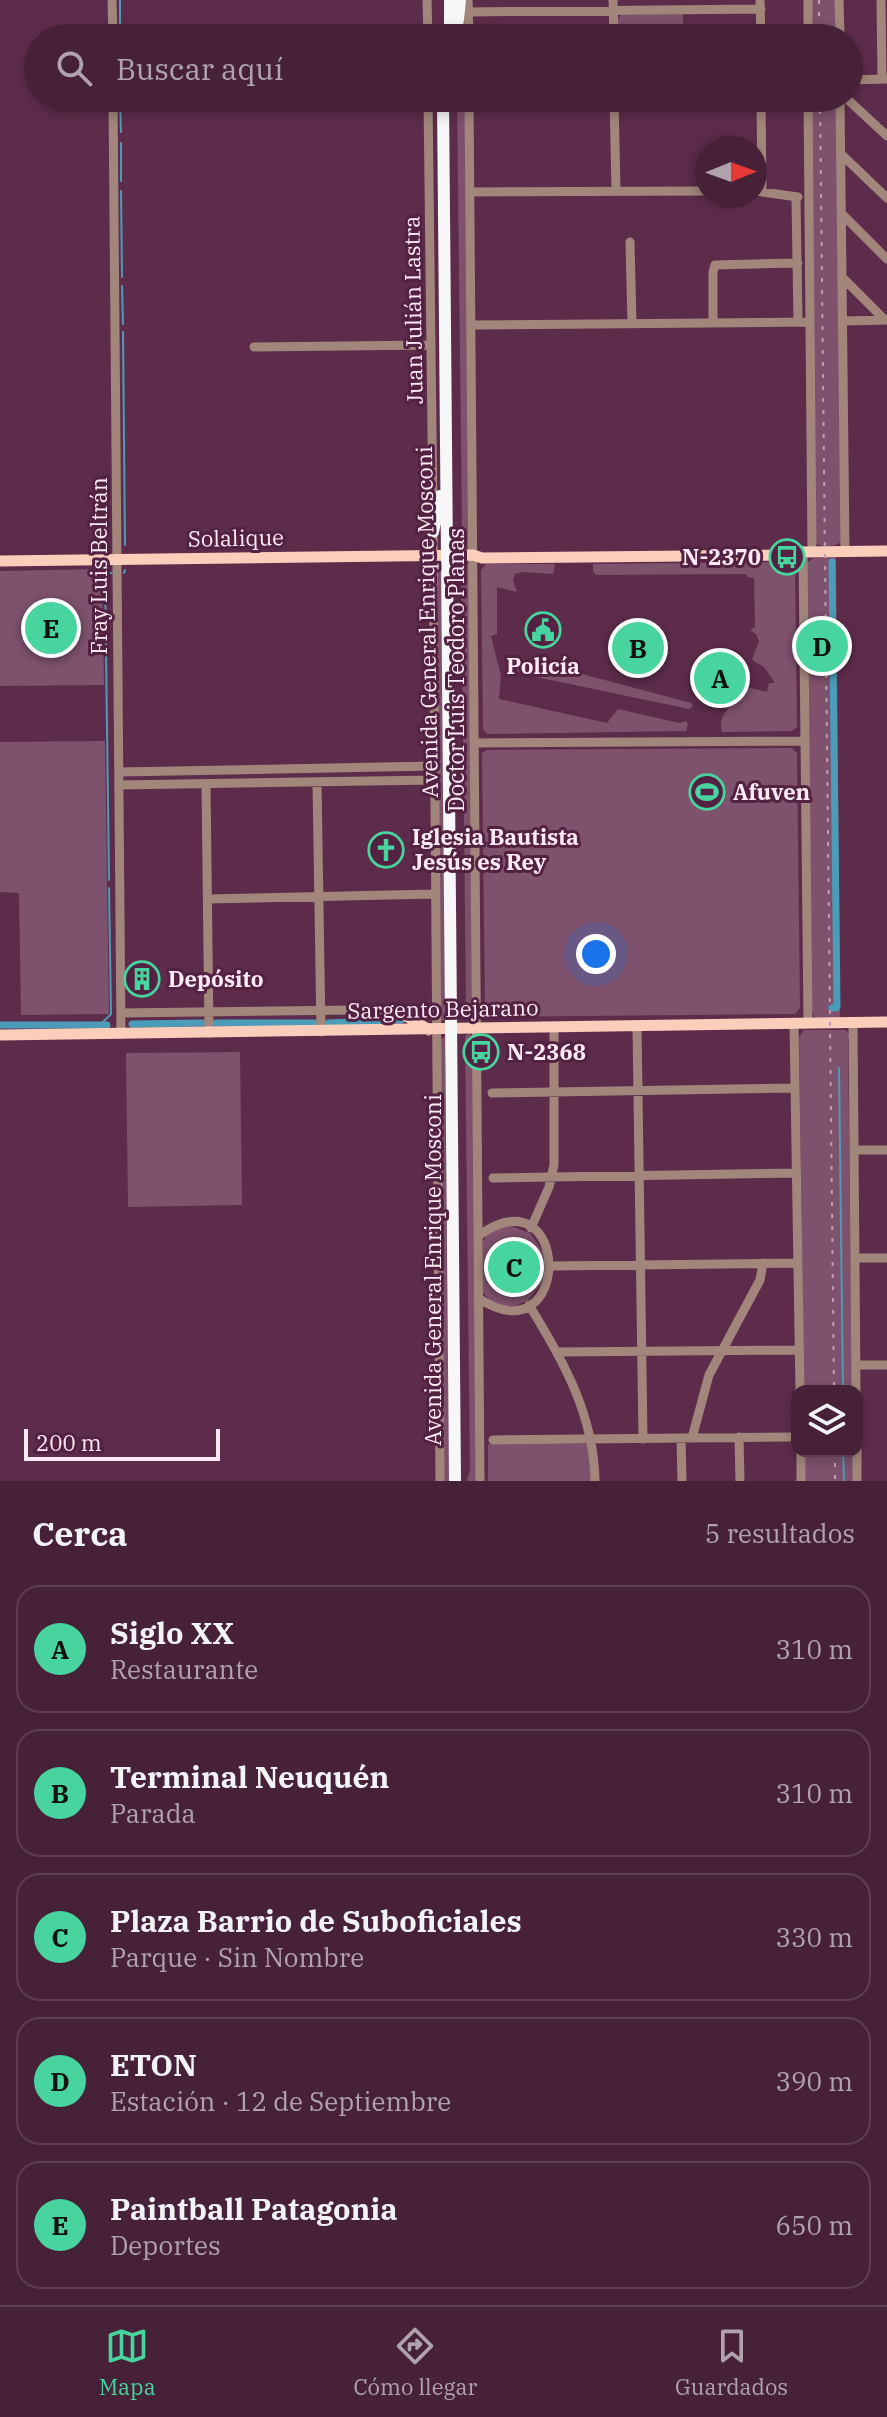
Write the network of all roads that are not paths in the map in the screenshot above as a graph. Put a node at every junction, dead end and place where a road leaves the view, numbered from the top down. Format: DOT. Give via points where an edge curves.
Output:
graph roads {
  1 [pos="112,0"];
  2 [pos="427,0"];
  3 [pos="442,0"];
  4 [pos="450,0"];
  5 [pos="460,0"];
  6 [pos="468,0"];
  7 [pos="808,0"];
  8 [pos="839,0"];
  9 [pos="881,0"];
  10 [pos="613,5"];
  11 [pos="760,5"];
  12 [pos="468,12"];
  13 [pos="113,24"];
  14 [pos="428,24"];
  15 [pos="442,24"];
  16 [pos="452,24"];
  17 [pos="456,24"];
  18 [pos="468,24"];
  19 [pos="808,24"];
  20 [pos="840,24"];
  21 [pos="884,79"];
  22 [pos="863,80"];
  23 [pos="113,112"];
  24 [pos="428,112"];
  25 [pos="443,112"];
  26 [pos="451,112"];
  27 [pos="469,112"];
  28 [pos="614,112"];
  29 [pos="761,112"];
  30 [pos="808,112"];
  31 [pos="842,112"];
  32 [pos="859,112"];
  33 [pos="760,136"];
  34 [pos="887,136"];
  35 [pos="841,154"];
  36 [pos="616,191"];
  37 [pos="695,191"];
  38 [pos="470,192"];
  39 [pos="767,193"];
  40 [pos="809,195"];
  41 [pos="796,198"];
  42 [pos="887,198"];
  43 [pos="842,214"];
  44 [pos="630,242"];
  45 [pos="887,259"];
  46 [pos="798,263"];
  47 [pos="842,277"];
  48 [pos="886,320"];
  49 [pos="843,321"];
  50 [pos="798,322"];
  51 [pos="810,322"];
  52 [pos="713,323"];
  53 [pos="632,324"];
  54 [pos="471,325"];
  55 [pos="431,345"];
  56 [pos="254,347"];
  57 [pos="446,457"];
  58 [pos="433,532"];
  59 [pos="845,551"];
  60 [pos="887,551"];
  61 [pos="808,552"];
  62 [pos="451,555"];
  63 [pos="473,555"];
  64 [pos="433,556"];
  65 [pos="117,559"];
  66 [pos="0,561"];
  67 [pos="805,741"];
  68 [pos="474,743"];
  69 [pos="434,766"];
  70 [pos="119,772"];
  71 [pos="435,780"];
  72 [pos="317,782"];
  73 [pos="206,784"];
  74 [pos="119,785"];
  75 [pos="435,894"];
  76 [pos="319,897"];
  77 [pos="208,899"];
  78 [pos="389,1009"];
  79 [pos="436,1009"];
  80 [pos="321,1010"];
  81 [pos="209,1012"];
  82 [pos="121,1013"];
  83 [pos="887,1022"];
  84 [pos="808,1023"];
  85 [pos="853,1023"];
  86 [pos="794,1024"];
  87 [pos="637,1026"];
  88 [pos="554,1027"];
  89 [pos="476,1028"];
  90 [pos="455,1029"];
  91 [pos="433,1030"];
  92 [pos="321,1032"];
  93 [pos="209,1033"];
  94 [pos="121,1034"];
  95 [pos="0,1035"];
  96 [pos="795,1088"];
  97 [pos="638,1090"];
  98 [pos="555,1092"];
  99 [pos="492,1093"];
  100 [pos="854,1150"];
  101 [pos="887,1150"];
  102 [pos="796,1173"];
  103 [pos="639,1175"];
  104 [pos="552,1177"];
  105 [pos="493,1178"];
  106 [pos="531,1228"];
  107 [pos="478,1236"];
  108 [pos="855,1258"];
  109 [pos="887,1258"];
  110 [pos="763,1263"];
  111 [pos="798,1263"];
  112 [pos="640,1265"];
  113 [pos="551,1266"];
  114 [pos="478,1298"];
  115 [pos="529,1305"];
  116 [pos="721,1350"];
  117 [pos="799,1350"];
  118 [pos="642,1351"];
  119 [pos="558,1352"];
  120 [pos="856,1365"];
  121 [pos="887,1365"];
  122 [pos="800,1385"];
  123 [pos="856,1385"];
  124 [pos="739,1437"];
  125 [pos="791,1437"];
  126 [pos="686,1438"];
  127 [pos="592,1439"];
  128 [pos="643,1439"];
  129 [pos="493,1440"];
  130 [pos="801,1457"];
  131 [pos="857,1457"];
  132 [pos="440,1481"];
  133 [pos="455,1481"];
  134 [pos="463,1481"];
  135 [pos="480,1481"];
  136 [pos="595,1481"];
  137 [pos="682,1481"];
  138 [pos="740,1481"];
  139 [pos="801,1481"];
  140 [pos="857,1481"];
  1 -- 13 [label="street"];
  2 -- 14 [label="street"];
  3 -- 15 [label="highway"];
  4 -- 16 [label="highway"];
  5 -- 17 [label="highway"];
  6 -- 12 [label="street"];
  7 -- 19 [label="street"];
  8 -- 20 [label="street"];
  9 -- 21 [label="street"];
  10 -- 11 [label="street"];
  10 -- 12 [label="street"];
  12 -- 18 [label="street"];
  21 -- 22 [label="street"];
  23 -- 65 [label="street, Fray Luis Beltrán"];
  24 -- 55 [label="street, Juan Julián Lastra"];
  25 -- 57 [label="highway, Avenida General Enrique Mosconi"];
  26 -- 62 [label="highway, Avenida General Enrique Mosconi"];
  27 -- 38 [label="street, Doctor Luis Teodoro Planas"];
  28 -- 36 [label="street"];
  29 -- 33 [label="street"];
  30 -- 40 [label="street"];
  31 -- 35 [label="street"];
  32 -- 34 [label="street"];
  35 -- 42 [label="street"];
  35 -- 43 [label="street"];
  36 -- 37 [label="street"];
  36 -- 38 [label="street"];
  38 -- 54 [label="street, Doctor Luis Teodoro Planas"];
  39 -- 41 [label="street"];
  40 -- 41 [label="street"];
  40 -- 51 [label="street"];
  41 -- 46 [label="street"];
  43 -- 45 [label="street"];
  43 -- 47 [label="street"];
  44 -- 53 [label="street"];
  46 -- 50 [label="street"];
  46 -- 52 [label="street" via="715,265"];
  47 -- 48 [label="street"];
  47 -- 49 [label="street"];
  48 -- 49 [label="street"];
  49 -- 59 [label="street"];
  50 -- 51 [label="street"];
  50 -- 52 [label="street"];
  51 -- 61 [label="street"];
  52 -- 53 [label="street"];
  53 -- 54 [label="street"];
  54 -- 63 [label="street, Doctor Luis Teodoro Planas"];
  55 -- 56 [label="street"];
  55 -- 58 [label="street, Juan Julián Lastra"];
  57 -- 58 [label="highway"];
  57 -- 62 [label="highway, Avenida General Enrique Mosconi"];
  58 -- 64 [label="street, Juan Julián Lastra"];
  59 -- 60 [label="main road, Solalique"];
  59 -- 61 [label="main road, Solalique"];
  61 -- 63 [label="main road, Solalique"];
  61 -- 67 [label="street"];
  62 -- 63 [label="main road, Solalique"];
  62 -- 64 [label="main road, Solalique"];
  62 -- 90 [label="highway, Avenida General Enrique Mosconi"];
  63 -- 68 [label="street, Doctor Luis Teodoro Planas"];
  64 -- 65 [label="main road, Solalique"];
  64 -- 69 [label="street, Juan Julián Lastra"];
  65 -- 66 [label="main road, Solalique"];
  65 -- 70 [label="street, Fray Luis Beltrán"];
  67 -- 68 [label="street"];
  67 -- 84 [label="street"];
  68 -- 89 [label="street, Doctor Luis Teodoro Planas"];
  69 -- 70 [label="street"];
  69 -- 71 [label="street, Juan Julián Lastra"];
  70 -- 74 [label="street, Fray Luis Beltrán"];
  71 -- 72 [label="street"];
  71 -- 75 [label="street, Juan Julián Lastra"];
  72 -- 73 [label="street"];
  72 -- 76 [label="street"];
  73 -- 74 [label="street"];
  73 -- 77 [label="street"];
  74 -- 82 [label="street, Fray Luis Beltrán"];
  75 -- 76 [label="street"];
  75 -- 79 [label="street, Juan Julián Lastra"];
  76 -- 77 [label="street"];
  76 -- 80 [label="street"];
  77 -- 81 [label="street"];
  78 -- 79 [label="street, Sargento Bejarano"];
  78 -- 80 [label="street, Sargento Bejarano"];
  78 -- 91 [label="main road"];
  79 -- 91 [label="street, Juan Julián Lastra"];
  80 -- 81 [label="street, Sargento Bejarano"];
  80 -- 92 [label="street"];
  81 -- 82 [label="street, Sargento Bejarano"];
  81 -- 93 [label="street"];
  82 -- 94 [label="street, Fray Luis Beltrán"];
  83 -- 85 [label="main road, Sargento Bejarano"];
  84 -- 85 [label="main road, Sargento Bejarano"];
  84 -- 86 [label="main road, Sargento Bejarano"];
  85 -- 100 [label="street"];
  86 -- 87 [label="main road, Sargento Bejarano"];
  86 -- 96 [label="street"];
  87 -- 88 [label="main road, Sargento Bejarano"];
  87 -- 97 [label="street"];
  88 -- 89 [label="main road, Sargento Bejarano"];
  88 -- 98 [label="street"];
  89 -- 90 [label="main road, Sargento Bejarano"];
  89 -- 107 [label="street, Doctor Luis Teodoro Planas"];
  90 -- 91 [label="main road, Sargento Bejarano"];
  90 -- 133 [label="highway, Avenida General Enrique Mosconi"];
  90 -- 134 [label="highway, Avenida General Enrique Mosconi"];
  91 -- 92 [label="main road, Sargento Bejarano"];
  91 -- 132 [label="street, Juan Julián Lastra"];
  92 -- 93 [label="main road, Sargento Bejarano"];
  93 -- 94 [label="main road, Sargento Bejarano"];
  94 -- 95 [label="main road, Sargento Bejarano"];
  96 -- 97 [label="street"];
  96 -- 102 [label="street"];
  97 -- 98 [label="street"];
  97 -- 103 [label="street"];
  98 -- 99 [label="street"];
  98 -- 104 [label="street"];
  100 -- 101 [label="street"];
  100 -- 108 [label="street"];
  102 -- 103 [label="street"];
  102 -- 111 [label="street"];
  103 -- 104 [label="street"];
  103 -- 112 [label="street"];
  104 -- 105 [label="street"];
  104 -- 106 [label="street"];
  106 -- 107 [label="street" via="503,1222"];
  106 -- 113 [label="street" via="544,1242"];
  107 -- 114 [label="street, Doctor Luis Teodoro Planas"];
  108 -- 109 [label="street"];
  108 -- 120 [label="street"];
  110 -- 111 [label="street"];
  110 -- 112 [label="street"];
  110 -- 116 [label="street" via="760,1280"];
  111 -- 117 [label="street"];
  112 -- 113 [label="street"];
  112 -- 118 [label="street"];
  113 -- 115 [label="street" via="544,1291"];
  114 -- 115 [label="street" via="507,1311"];
  114 -- 135 [label="street, Doctor Luis Teodoro Planas"];
  115 -- 119 [label="street"];
  116 -- 117 [label="street"];
  116 -- 118 [label="street"];
  116 -- 126 [label="street"];
  117 -- 122 [label="street"];
  118 -- 119 [label="street"];
  118 -- 128 [label="street"];
  119 -- 127 [label="street"];
  120 -- 121 [label="street"];
  120 -- 123 [label="street"];
  124 -- 125 [label="street"];
  124 -- 126 [label="street"];
  124 -- 138 [label="street"];
  126 -- 128 [label="street"];
  126 -- 137 [label="street"];
  127 -- 128 [label="street"];
  127 -- 129 [label="street"];
  127 -- 136 [label="street"];
  130 -- 139 [label="street"];
  131 -- 140 [label="street"];
}
